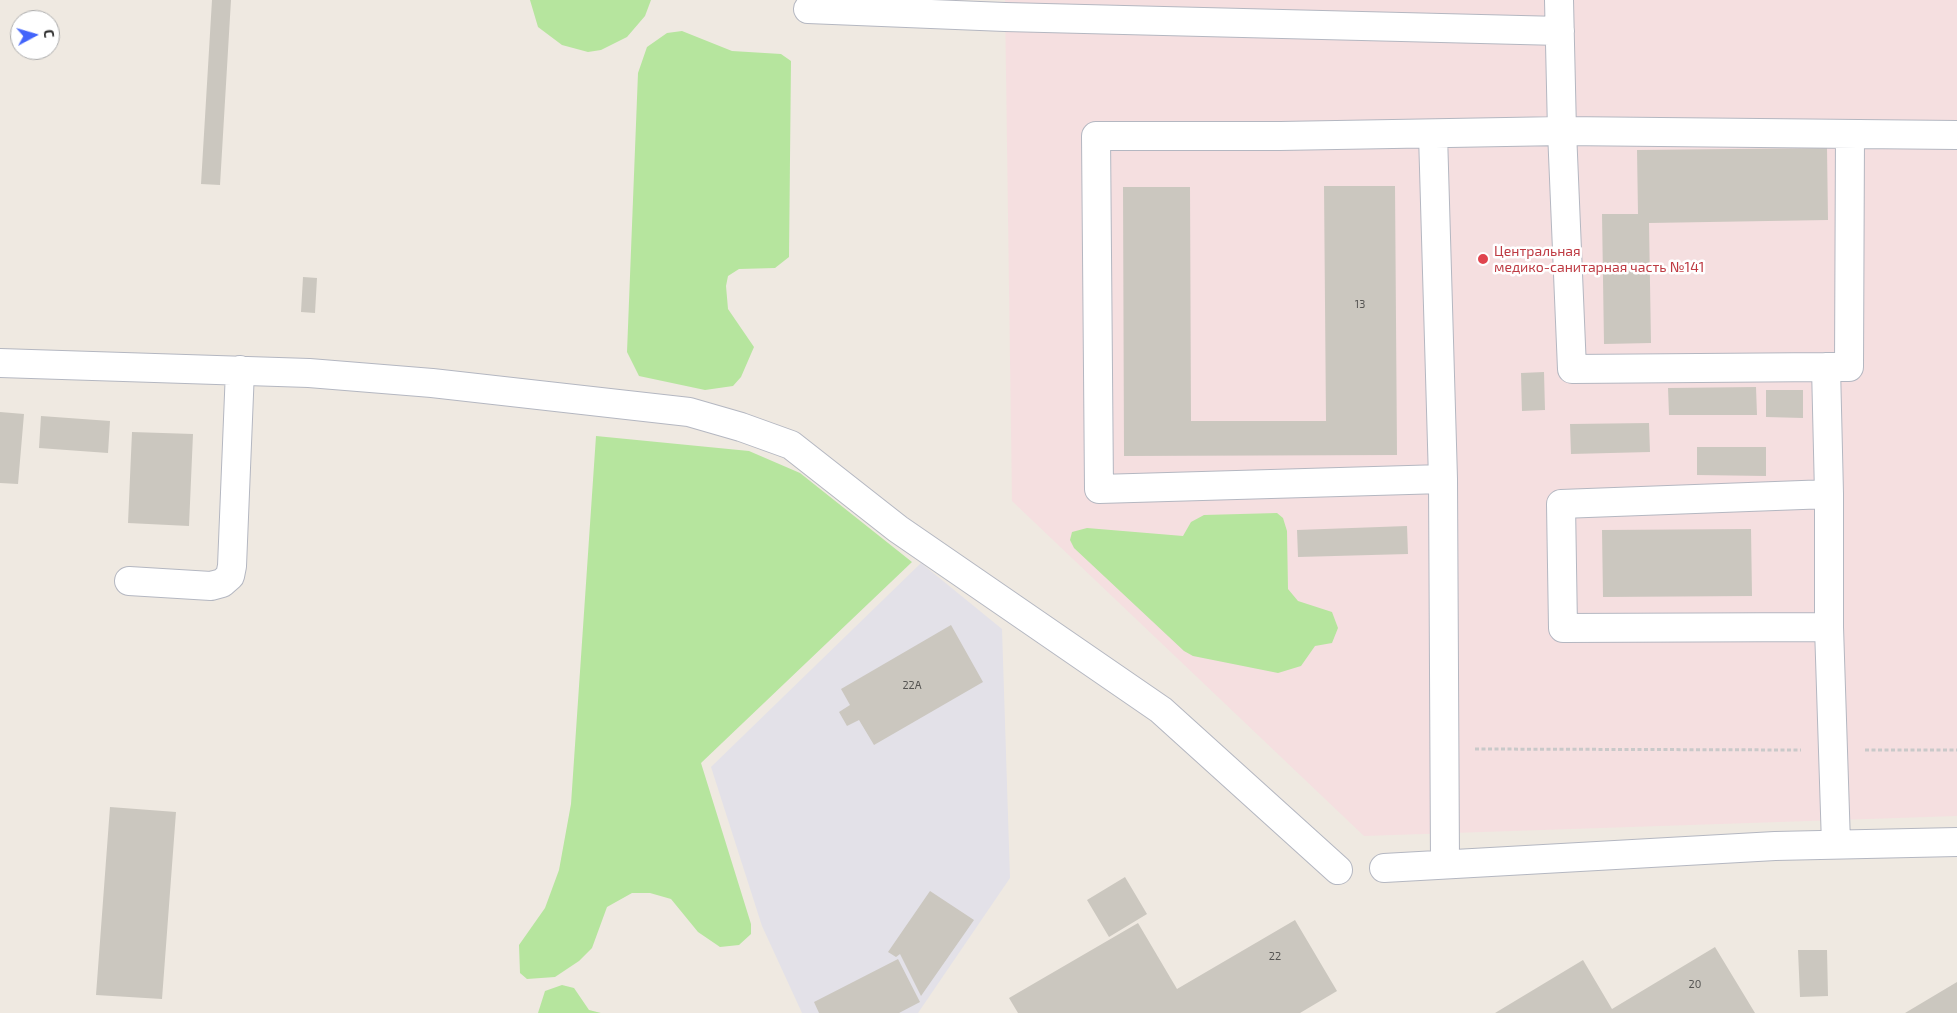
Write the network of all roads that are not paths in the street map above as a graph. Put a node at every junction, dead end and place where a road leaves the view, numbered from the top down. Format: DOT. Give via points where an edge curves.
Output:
graph roads {
  1 [pos="1559,0"];
  2 [pos="808,9"];
  3 [pos="1560,31"];
  4 [pos="1562,131"];
  5 [pos="1433,134"];
  6 [pos="1850,134"];
  7 [pos="1957,135"];
  8 [pos="0,363"];
  9 [pos="1826,367"];
  10 [pos="240,370"];
  11 [pos="1442,479"];
  12 [pos="1829,494"];
  13 [pos="129,581"];
  14 [pos="1829,627"];
  15 [pos="1957,842"];
  16 [pos="1836,844"];
  17 [pos="1445,864"];
  18 [pos="1384,868"];
  19 [pos="1338,870"];
  1 -- 3 [label="street"];
  2 -- 3 [label="street"];
  3 -- 4 [label="street"];
  4 -- 5 [label="street"];
  4 -- 6 [label="street"];
  4 -- 9 [label="street" via="1572,369"];
  5 -- 11 [label="street"];
  5 -- 11 [label="street" via="1096,136 1098,489"];
  6 -- 7 [label="street"];
  6 -- 9 [label="street" via="1849,367"];
  8 -- 10 [label="street"];
  9 -- 12 [label="street"];
  10 -- 13 [label="street" via="230,576 211,586"];
  10 -- 19 [label="street" via="413,382 689,412 791,445 898,529 1161,710"];
  11 -- 17 [label="street"];
  12 -- 14 [label="street"];
  12 -- 14 [label="street" via="1561,504 1563,628"];
  14 -- 16 [label="street"];
  15 -- 16 [label="street"];
  16 -- 17 [label="street"];
  17 -- 18 [label="street"];
}
